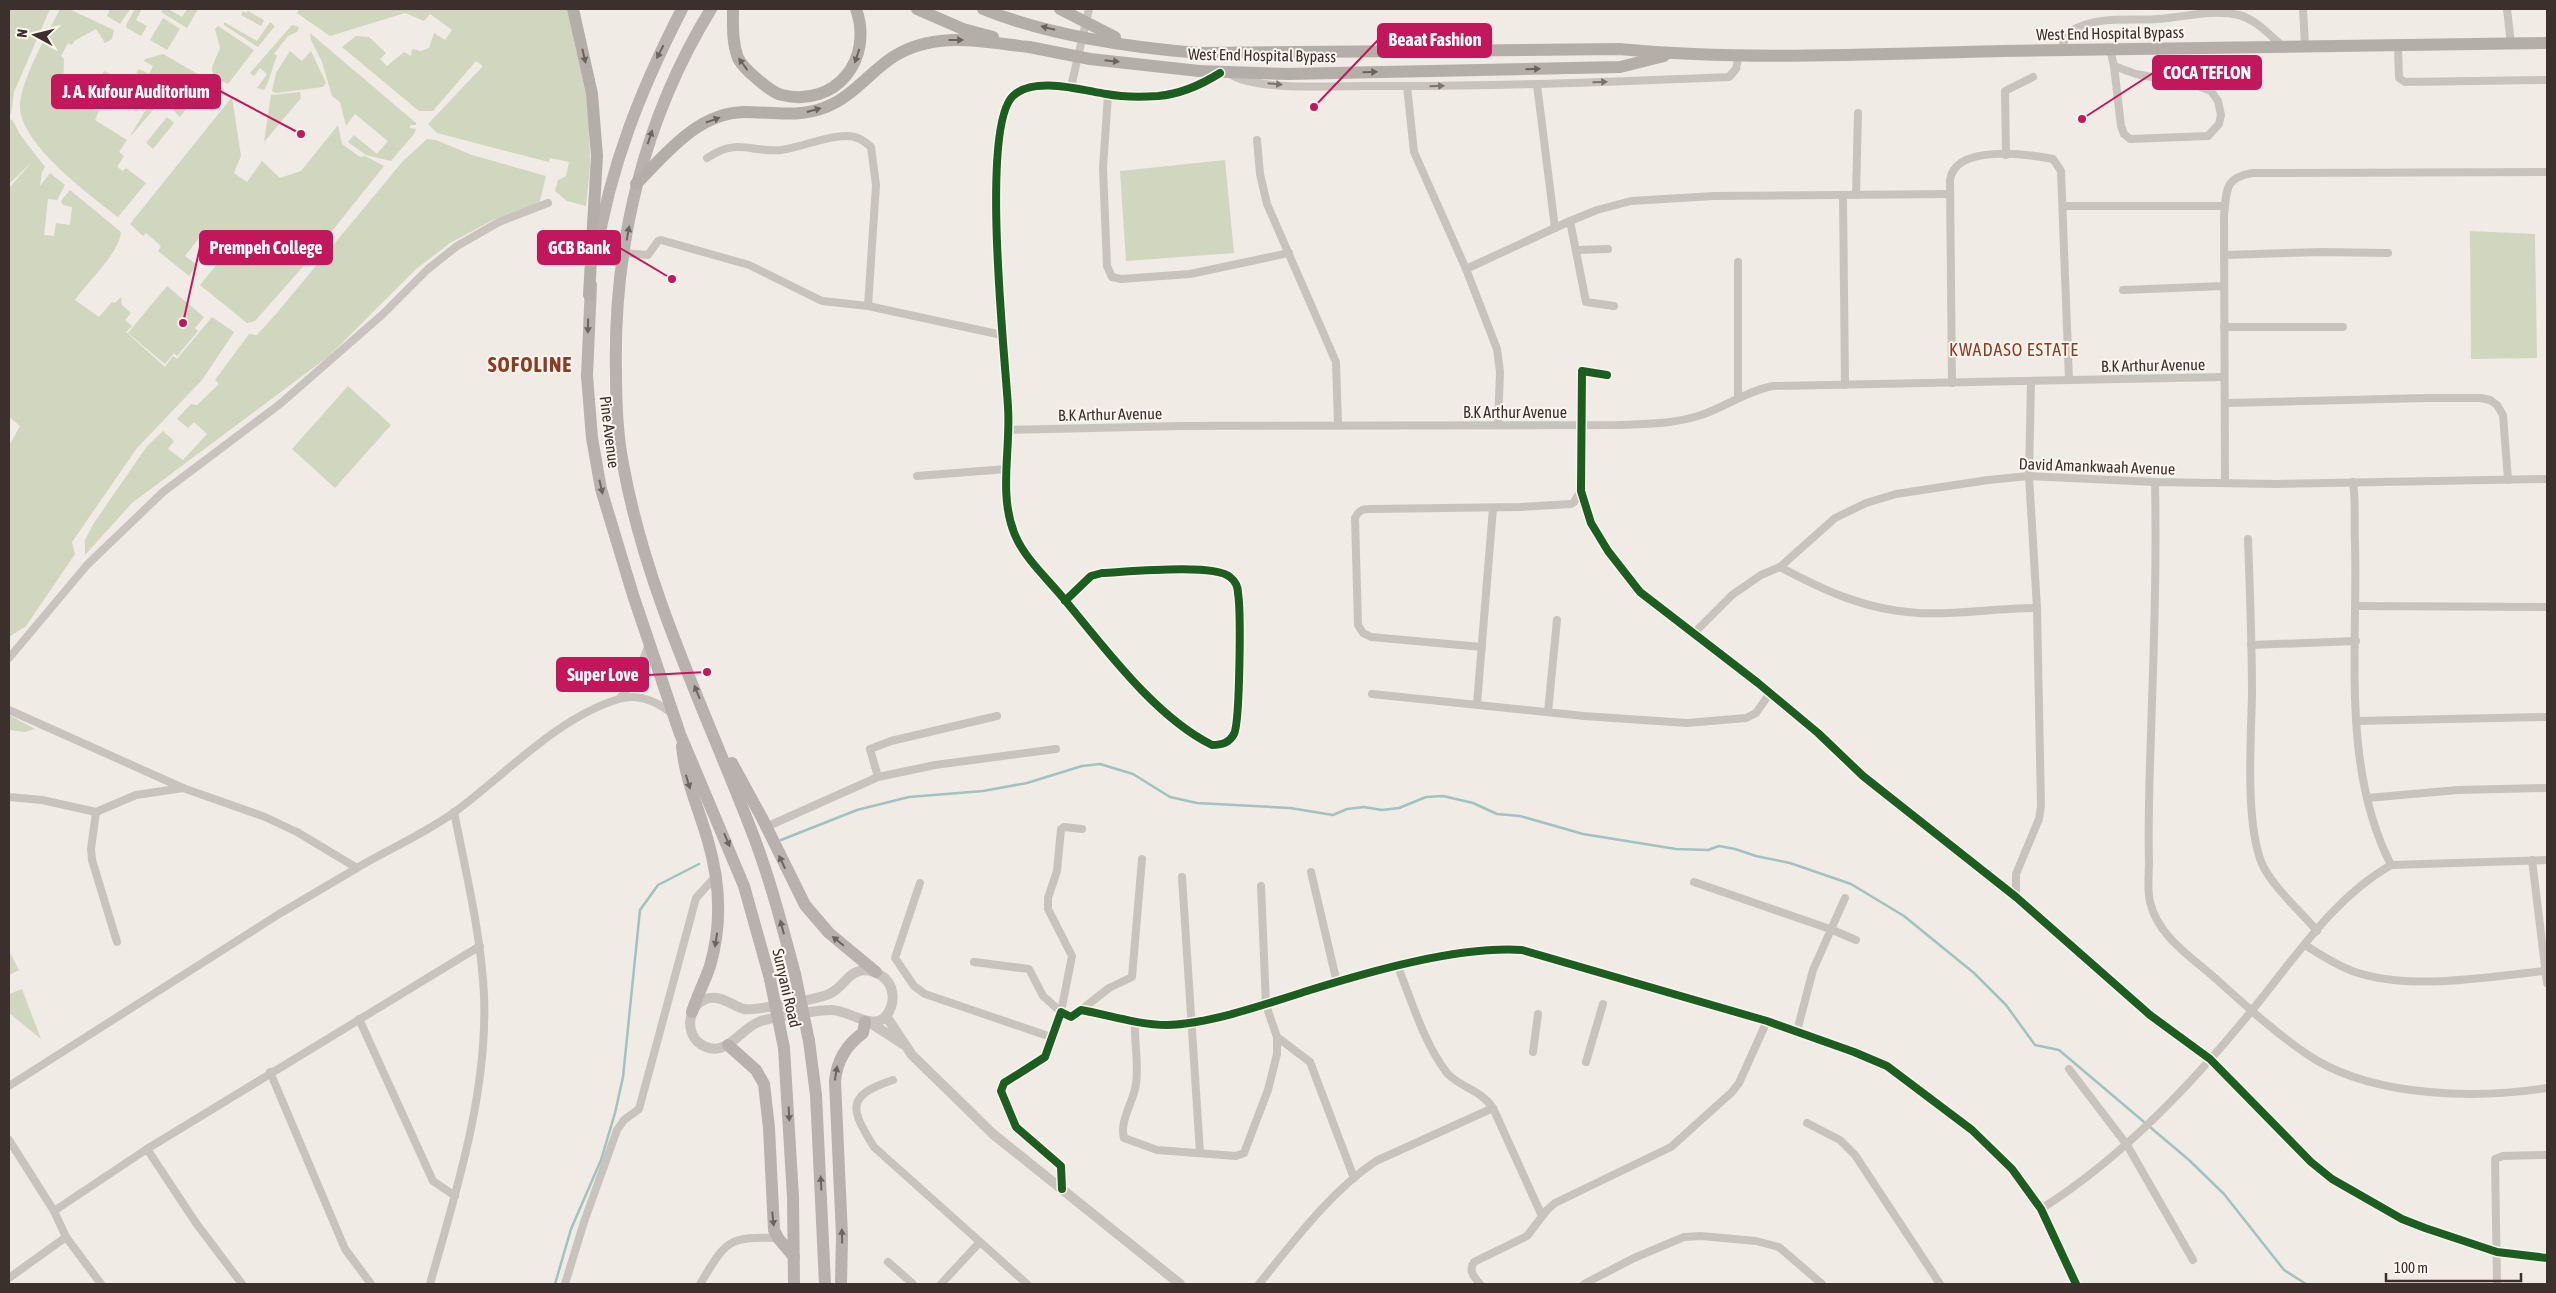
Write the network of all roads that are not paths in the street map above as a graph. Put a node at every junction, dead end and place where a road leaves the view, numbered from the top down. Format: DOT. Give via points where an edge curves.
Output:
graph roads {
  1 [pos="573,9"];
  2 [pos="682,9"];
  3 [pos="711,9"];
  4 [pos="733,9"];
  5 [pos="856,9"];
  6 [pos="917,9"];
  7 [pos="983,9"];
  8 [pos="1060,9"];
  9 [pos="1089,9"];
  10 [pos="2303,9"];
  11 [pos="2507,9"];
  12 [pos="2547,43"];
  13 [pos="2511,44"];
  14 [pos="1133,45"];
  15 [pos="2305,45"];
  16 [pos="2398,45"];
  17 [pos="2282,46"];
  18 [pos="1029,47"];
  19 [pos="2110,49"];
  20 [pos="2061,50"];
  21 [pos="1673,54"];
  22 [pos="1739,54"];
  23 [pos="2114,66"];
  24 [pos="1224,73"];
  25 [pos="2033,77"];
  26 [pos="2547,80"];
  27 [pos="1537,85"];
  28 [pos="1071,86"];
  29 [pos="1408,86"];
  30 [pos="1108,95"];
  31 [pos="1858,113"];
  32 [pos="1257,140"];
  33 [pos="2006,155"];
  34 [pos="707,158"];
  35 [pos="2547,172"];
  36 [pos="636,184"];
  37 [pos="1950,194"];
  38 [pos="1843,195"];
  39 [pos="1856,195"];
  40 [pos="548,203"];
  41 [pos="2064,206"];
  42 [pos="2225,206"];
  43 [pos="1570,221"];
  44 [pos="1555,228"];
  45 [pos="1608,248"];
  46 [pos="1576,250"];
  47 [pos="1289,252"];
  48 [pos="624,253"];
  49 [pos="2388,253"];
  50 [pos="2224,255"];
  51 [pos="1738,262"];
  52 [pos="1466,269"];
  53 [pos="2224,286"];
  54 [pos="2123,290"];
  55 [pos="589,295"];
  56 [pos="868,306"];
  57 [pos="1614,306"];
  58 [pos="2344,326"];
  59 [pos="2224,327"];
  60 [pos="1002,335"];
  61 [pos="1607,375"];
  62 [pos="2224,377"];
  63 [pos="2069,380"];
  64 [pos="2032,381"];
  65 [pos="1952,384"];
  66 [pos="1844,385"];
  67 [pos="1738,398"];
  68 [pos="2226,403"];
  69 [pos="1338,425"];
  70 [pos="1498,425"];
  71 [pos="1581,426"];
  72 [pos="1009,430"];
  73 [pos="1007,469"];
  74 [pos="917,476"];
  75 [pos="2029,476"];
  76 [pos="2547,479"];
  77 [pos="2508,480"];
  78 [pos="2155,482"];
  79 [pos="2353,482"];
  80 [pos="2225,483"];
  81 [pos="1581,491"];
  82 [pos="1493,508"];
  83 [pos="2248,539"];
  84 [pos="1780,567"];
  85 [pos="1065,601"];
  86 [pos="2356,606"];
  87 [pos="2547,607"];
  88 [pos="2037,608"];
  89 [pos="1557,620"];
  90 [pos="1694,633"];
  91 [pos="2356,641"];
  92 [pos="649,644"];
  93 [pos="2251,645"];
  94 [pos="1482,647"];
  95 [pos="9,658"];
  96 [pos="1770,693"];
  97 [pos="1372,694"];
  98 [pos="620,698"];
  99 [pos="1477,704"];
  100 [pos="9,710"];
  101 [pos="1548,712"];
  102 [pos="674,715"];
  103 [pos="706,715"];
  104 [pos="997,716"];
  105 [pos="2547,717"];
  106 [pos="2356,721"];
  107 [pos="680,734"];
  108 [pos="1056,749"];
  109 [pos="878,777"];
  110 [pos="183,788"];
  111 [pos="2547,788"];
  112 [pos="9,797"];
  113 [pos="2367,798"];
  114 [pos="96,812"];
  115 [pos="454,812"];
  116 [pos="766,827"];
  117 [pos="1082,829"];
  118 [pos="1142,859"];
  119 [pos="2532,860"];
  120 [pos="2547,860"];
  121 [pos="2391,865"];
  122 [pos="357,868"];
  123 [pos="1311,872"];
  124 [pos="717,875"];
  125 [pos="1182,877"];
  126 [pos="1694,882"];
  127 [pos="920,883"];
  128 [pos="1261,886"];
  129 [pos="1845,898"];
  130 [pos="2016,898"];
  131 [pos="1830,929"];
  132 [pos="2317,931"];
  133 [pos="1856,940"];
  134 [pos="117,942"];
  135 [pos="2304,945"];
  136 [pos="480,946"];
  137 [pos="974,962"];
  138 [pos="1398,967"];
  139 [pos="2545,971"];
  140 [pos="876,972"];
  141 [pos="1337,983"];
  142 [pos="2547,983"];
  143 [pos="1266,1004"];
  144 [pos="1603,1004"];
  145 [pos="1081,1010"];
  146 [pos="2252,1010"];
  147 [pos="692,1012"];
  148 [pos="1061,1012"];
  149 [pos="1538,1014"];
  150 [pos="886,1016"];
  151 [pos="359,1019"];
  152 [pos="1135,1021"];
  153 [pos="1190,1021"];
  154 [pos="1767,1021"];
  155 [pos="867,1022"];
  156 [pos="1797,1030"];
  157 [pos="1051,1037"];
  158 [pos="1277,1037"];
  159 [pos="728,1045"];
  160 [pos="906,1046"];
  161 [pos="1532,1052"];
  162 [pos="2210,1059"];
  163 [pos="1586,1062"];
  164 [pos="2069,1069"];
  165 [pos="270,1072"];
  166 [pos="893,1080"];
  167 [pos="9,1086"];
  168 [pos="2547,1088"];
  169 [pos="1493,1108"];
  170 [pos="1807,1123"];
  171 [pos="9,1140"];
  172 [pos="2127,1146"];
  173 [pos="146,1149"];
  174 [pos="1200,1152"];
  175 [pos="2547,1155"];
  176 [pos="1354,1178"];
  177 [pos="1062,1188"];
  178 [pos="455,1196"];
  179 [pos="2041,1209"];
  180 [pos="54,1211"];
  181 [pos="1542,1216"];
  182 [pos="66,1237"];
  183 [pos="778,1238"];
  184 [pos="979,1243"];
  185 [pos="2497,1252"];
  186 [pos="794,1257"];
  187 [pos="2547,1258"];
  188 [pos="2193,1260"];
  189 [pos="888,1262"];
  190 [pos="9,1278"];
  191 [pos="101,1284"];
  192 [pos="242,1284"];
  193 [pos="371,1284"];
  194 [pos="430,1284"];
  195 [pos="565,1284"];
  196 [pos="700,1284"];
  197 [pos="794,1284"];
  198 [pos="825,1284"];
  199 [pos="842,1284"];
  200 [pos="913,1284"];
  201 [pos="941,1284"];
  202 [pos="1027,1284"];
  203 [pos="1180,1284"];
  204 [pos="1259,1284"];
  205 [pos="1480,1284"];
  206 [pos="1584,1284"];
  207 [pos="1822,1284"];
  208 [pos="1940,1284"];
  209 [pos="2076,1284"];
  210 [pos="2497,1284"];
  1 -- 55 [label="highway, one-way" via="592,94 597,156"];
  2 -- 55 [label="main road, Pine Avenue, one-way" via="651,69 625,133 603,212"];
  36 -- 3 [label="main road, one-way" via="649,138 669,87"];
  5 -- 4 [label="highway, one-way" via="862,31 860,47 847,76 826,92 799,97 780,95 750,73 739,60 734,45"];
  6 -- 18 [label="highway, West End Hospital Bypass" via="963,29"];
  14 -- 7 [label="highway, West End Hospital Bypass, one-way, bridge" via="1047,28"];
  8 -- 14 [label="highway, bridge"];
  9 -- 28 [label="street"];
  10 -- 15 [label="street"];
  11 -- 13 [label="street"];
  12 -- 13 [label="highway, West End Hospital Bypass"];
  13 -- 16 [label="highway, West End Hospital Bypass"];
  14 -- 21 [label="highway, West End Hospital Bypass, bridge" via="1200,53 1619,49"];
  15 -- 16 [label="highway, West End Hospital Bypass"];
  15 -- 17 [label="highway, West End Hospital Bypass"];
  16 -- 26 [label="street" via="2399,78 2405,82"];
  17 -- 19 [label="highway, West End Hospital Bypass"];
  17 -- 20 [label="street" via="2257,24 2240,15 2214,12 2162,19 2100,20 2077,27 2064,38"];
  18 -- 24 [label="highway, West End Hospital Bypass, one-way, bridge" via="1090,59"];
  36 -- 18 [label="highway, one-way" via="688,133 711,120 742,112 800,114 827,107 893,57 921,44 960,39"];
  19 -- 20 [label="highway, West End Hospital Bypass"];
  19 -- 23 [label="street"];
  20 -- 22 [label="highway, West End Hospital Bypass"];
  21 -- 22 [label="highway, West End Hospital Bypass"];
  24 -- 21 [label="highway, West End Hospital Bypass, one-way" via="1620,67"];
  27 -- 22 [label="street, one-way" via="1729,77 1736,69"];
  23 -- 23 [label="street" via="2120,126 2130,139 2208,136 2219,124 2218,101 2211,91"];
  24 -- 29 [label="street, one-way" via="1246,81 1308,86"];
  24 -- 30 [label="street" via="1200,86 1160,96"];
  25 -- 33 [label="street" via="2005,92"];
  29 -- 27 [label="street, one-way"];
  27 -- 44 [label="street"];
  28 -- 30 [label="street"];
  28 -- 60 [label="street" via="1047,85 1018,93 1003,113 996,168"];
  29 -- 52 [label="street" via="1414,152"];
  30 -- 47 [label="street" via="1103,168 1106,266 1112,276 1121,279 1190,274"];
  31 -- 39 [label="street"];
  32 -- 47 [label="street" via="1262,189"];
  33 -- 37 [label="street" via="1976,156 1955,166 1951,171"];
  33 -- 41 [label="street" via="2053,159 2061,171"];
  34 -- 56 [label="street" via="732,146 782,150 846,136 860,138 871,147 876,186"];
  35 -- 42 [label="street" via="2252,173 2237,175 2232,180 2227,188"];
  48 -- 36 [label="main road, one-way"];
  37 -- 39 [label="street"];
  37 -- 65 [label="street"];
  38 -- 39 [label="street"];
  38 -- 43 [label="street" via="1648,199 1597,210"];
  38 -- 66 [label="street"];
  40 -- 95 [label="street" via="498,222 457,246 280,404 163,492 87,565"];
  41 -- 42 [label="street"];
  41 -- 63 [label="street"];
  42 -- 50 [label="street"];
  43 -- 44 [label="street"];
  43 -- 46 [label="street"];
  44 -- 52 [label="street"];
  45 -- 46 [label="street"];
  46 -- 57 [label="street" via="1586,302"];
  47 -- 69 [label="street" via="1336,362"];
  48 -- 56 [label="street" via="648,255 661,240 750,266 822,301"];
  103 -- 48 [label="main road, one-way" via="652,574 622,462 616,408 615,351 616,310"];
  49 -- 50 [label="street"];
  50 -- 53 [label="street"];
  51 -- 67 [label="street"];
  52 -- 70 [label="street" via="1498,355"];
  53 -- 54 [label="street"];
  53 -- 59 [label="street"];
  55 -- 92 [label="main road, Pine Avenue, one-way" via="587,376 592,438 603,497"];
  56 -- 60 [label="street"];
  58 -- 59 [label="street"];
  59 -- 62 [label="street"];
  60 -- 72 [label="street"];
  61 -- 71 [label="street" via="1582,371"];
  62 -- 63 [label="street, B.K Arthur Avenue"];
  62 -- 68 [label="street"];
  63 -- 64 [label="street, B.K Arthur Avenue"];
  64 -- 65 [label="street, B.K Arthur Avenue"];
  64 -- 75 [label="street"];
  65 -- 66 [label="street, B.K Arthur Avenue"];
  66 -- 67 [label="street, B.K Arthur Avenue" via="1773,386 1759,388"];
  67 -- 71 [label="street, B.K Arthur Avenue" via="1699,416 1678,421"];
  68 -- 77 [label="street" via="2426,398 2490,400 2503,415"];
  68 -- 80 [label="street"];
  69 -- 70 [label="street, B.K Arthur Avenue"];
  69 -- 72 [label="street, B.K Arthur Avenue"];
  70 -- 71 [label="street, B.K Arthur Avenue"];
  71 -- 81 [label="street"];
  72 -- 73 [label="street"];
  73 -- 74 [label="street"];
  73 -- 85 [label="street" via="1006,503 1015,536 1024,552"];
  75 -- 78 [label="street, David Amankwaah Avenue"];
  75 -- 84 [label="street, David Amankwaah Avenue" via="1896,494 1866,502 1835,518"];
  75 -- 88 [label="street"];
  76 -- 77 [label="street, David Amankwaah Avenue"];
  77 -- 79 [label="street, David Amankwaah Avenue"];
  78 -- 80 [label="street, David Amankwaah Avenue"];
  78 -- 146 [label="street" via="2149,900 2160,928"];
  79 -- 80 [label="street, David Amankwaah Avenue"];
  79 -- 86 [label="street"];
  81 -- 82 [label="street" via="1571,504"];
  81 -- 90 [label="street" via="1591,523 1626,577 1640,592"];
  82 -- 94 [label="street"];
  82 -- 94 [label="street" via="1364,509 1355,518 1358,626 1363,633 1371,637"];
  83 -- 93 [label="street"];
  84 -- 88 [label="street" via="1829,593 1877,608 1918,613"];
  84 -- 90 [label="street, David Amankwaah Avenue" via="1760,575 1732,595"];
  85 -- 85 [label="street" via="1170,717 1212,745 1230,741 1237,721 1239,594 1230,576 1211,570 1102,573 1091,576"];
  86 -- 87 [label="street"];
  86 -- 91 [label="street"];
  88 -- 130 [label="street" via="2041,806 2039,819 2016,874"];
  89 -- 101 [label="street"];
  90 -- 96 [label="street"];
  91 -- 93 [label="street"];
  91 -- 106 [label="street"];
  92 -- 98 [label="street" via="636,679"];
  92 -- 102 [label="main road, Pine Avenue"];
  93 -- 132 [label="street" via="2251,769 2258,851 2271,878"];
  94 -- 99 [label="street"];
  96 -- 101 [label="street" via="1756,712 1734,720 1687,723"];
  96 -- 130 [label="street" via="1863,776"];
  97 -- 99 [label="street"];
  98 -- 102 [label="street" via="640,697 656,701"];
  98 -- 115 [label="street" via="562,728"];
  99 -- 101 [label="street"];
  100 -- 110 [label="street"];
  102 -- 107 [label="main road, Sunyani Road"];
  103 -- 116 [label="main road"];
  198 -- 103 [label="main road, one-way, bridge" via="816,1096 809,1040 771,885"];
  104 -- 109 [label="street" via="870,748"];
  105 -- 106 [label="street"];
  106 -- 113 [label="street"];
  107 -- 124 [label="main road, one-way" via="686,778"];
  107 -- 186 [label="main road, Sunyani Road, one-way, bridge" via="744,886 770,980 784,1048"];
  108 -- 109 [label="street" via="944,763"];
  109 -- 116 [label="street"];
  110 -- 114 [label="street" via="136,796"];
  110 -- 122 [label="street" via="265,817"];
  111 -- 113 [label="street" via="2458,790"];
  112 -- 114 [label="street" via="42,800"];
  113 -- 121 [label="street"];
  114 -- 134 [label="street" via="92,860"];
  115 -- 122 [label="street"];
  115 -- 136 [label="street"];
  140 -- 116 [label="main road, one-way" via="829,933 804,905"];
  117 -- 148 [label="street" via="1061,829 1057,871 1048,903 1050,915 1072,956"];
  118 -- 145 [label="street" via="1132,977 1109,988"];
  119 -- 120 [label="street"];
  119 -- 121 [label="street"];
  119 -- 139 [label="street"];
  121 -- 132 [label="street" via="2355,888"];
  122 -- 167 [label="street"];
  123 -- 141 [label="street"];
  124 -- 147 [label="main road, one-way" via="716,938 709,968"];
  124 -- 195 [label="street" via="695,902 639,1109 617,1130"];
  125 -- 153 [label="street"];
  126 -- 131 [label="street"];
  127 -- 157 [label="street" via="895,958 914,986 925,994"];
  128 -- 143 [label="street"];
  129 -- 131 [label="street"];
  130 -- 162 [label="street" via="2150,1015"];
  131 -- 133 [label="street"];
  131 -- 156 [label="street" via="1811,977"];
  132 -- 135 [label="street"];
  135 -- 139 [label="street" via="2355,972 2396,980"];
  135 -- 146 [label="street"];
  136 -- 151 [label="street"];
  136 -- 178 [label="street" via="484,996 478,1082"];
  137 -- 148 [label="street" via="1028,969 1043,996"];
  138 -- 141 [label="street"];
  138 -- 154 [label="street" via="1490,950 1522,950"];
  138 -- 169 [label="street" via="1430,1043 1448,1074 1481,1094"];
  139 -- 142 [label="street"];
  140 -- 147 [label="street" via="857,971 828,995 751,1009 715,997 698,1003"];
  140 -- 150 [label="street" via="892,991 892,1004"];
  141 -- 143 [label="street"];
  143 -- 153 [label="street"];
  143 -- 158 [label="street"];
  144 -- 163 [label="street"];
  145 -- 148 [label="street" via="1071,1017"];
  145 -- 152 [label="street"];
  146 -- 162 [label="street"];
  146 -- 168 [label="street" via="2314,1058 2363,1079 2457,1094"];
  147 -- 159 [label="street" via="692,1034 701,1044 715,1049"];
  148 -- 157 [label="street"];
  149 -- 161 [label="street"];
  150 -- 155 [label="street"];
  150 -- 160 [label="street"];
  151 -- 165 [label="street"];
  151 -- 178 [label="street" via="433,1181"];
  152 -- 153 [label="street" via="1168,1025"];
  152 -- 174 [label="street" via="1137,1082 1122,1130 1124,1138 1157,1150"];
  153 -- 174 [label="street"];
  154 -- 156 [label="street"];
  154 -- 181 [label="street" via="1737,1087 1678,1142 1556,1202"];
  155 -- 159 [label="street" via="831,1010 761,1021"];
  155 -- 160 [label="street"];
  199 -- 155 [label="main road, one-way" via="835,1081 840,1059 864,1033"];
  156 -- 179 [label="street" via="1871,1059 1902,1077 1972,1130 2012,1169"];
  157 -- 177 [label="street" via="1045,1057 1004,1084 1001,1094 1016,1127 1061,1166"];
  158 -- 174 [label="street" via="1277,1059 1244,1153 1236,1156"];
  158 -- 176 [label="street" via="1310,1062"];
  159 -- 183 [label="main road, one-way" via="756,1070 764,1084 773,1218"];
  160 -- 177 [label="street" via="986,1128"];
  162 -- 172 [label="street"];
  162 -- 185 [label="street" via="2311,1162 2332,1179 2402,1219"];
  164 -- 172 [label="street"];
  165 -- 173 [label="street"];
  165 -- 193 [label="street" via="345,1249"];
  166 -- 184 [label="street" via="875,1086 857,1103 857,1118 880,1155"];
  169 -- 176 [label="street" via="1376,1161"];
  169 -- 181 [label="street"];
  170 -- 208 [label="street" via="1840,1140 1855,1155"];
  171 -- 180 [label="street"];
  172 -- 179 [label="street"];
  172 -- 188 [label="street"];
  173 -- 180 [label="street"];
  173 -- 192 [label="street"];
  175 -- 185 [label="street" via="2495,1159"];
  176 -- 204 [label="street" via="1304,1228"];
  177 -- 203 [label="street"];
  178 -- 194 [label="street"];
  179 -- 209 [label="street"];
  180 -- 182 [label="street"];
  181 -- 205 [label="street" via="1526,1236 1474,1262 1472,1275"];
  182 -- 190 [label="street"];
  182 -- 191 [label="street"];
  183 -- 186 [label="main road"];
  183 -- 196 [label="street" via="755,1237 729,1244 721,1250"];
  184 -- 201 [label="street"];
  184 -- 202 [label="street"];
  185 -- 187 [label="street"];
  185 -- 210 [label="street"];
  186 -- 197 [label="main road, Sunyani Road"];
  189 -- 200 [label="street"];
  206 -- 207 [label="street" via="1634,1258 1684,1237 1696,1236 1756,1241 1778,1247"];
}
